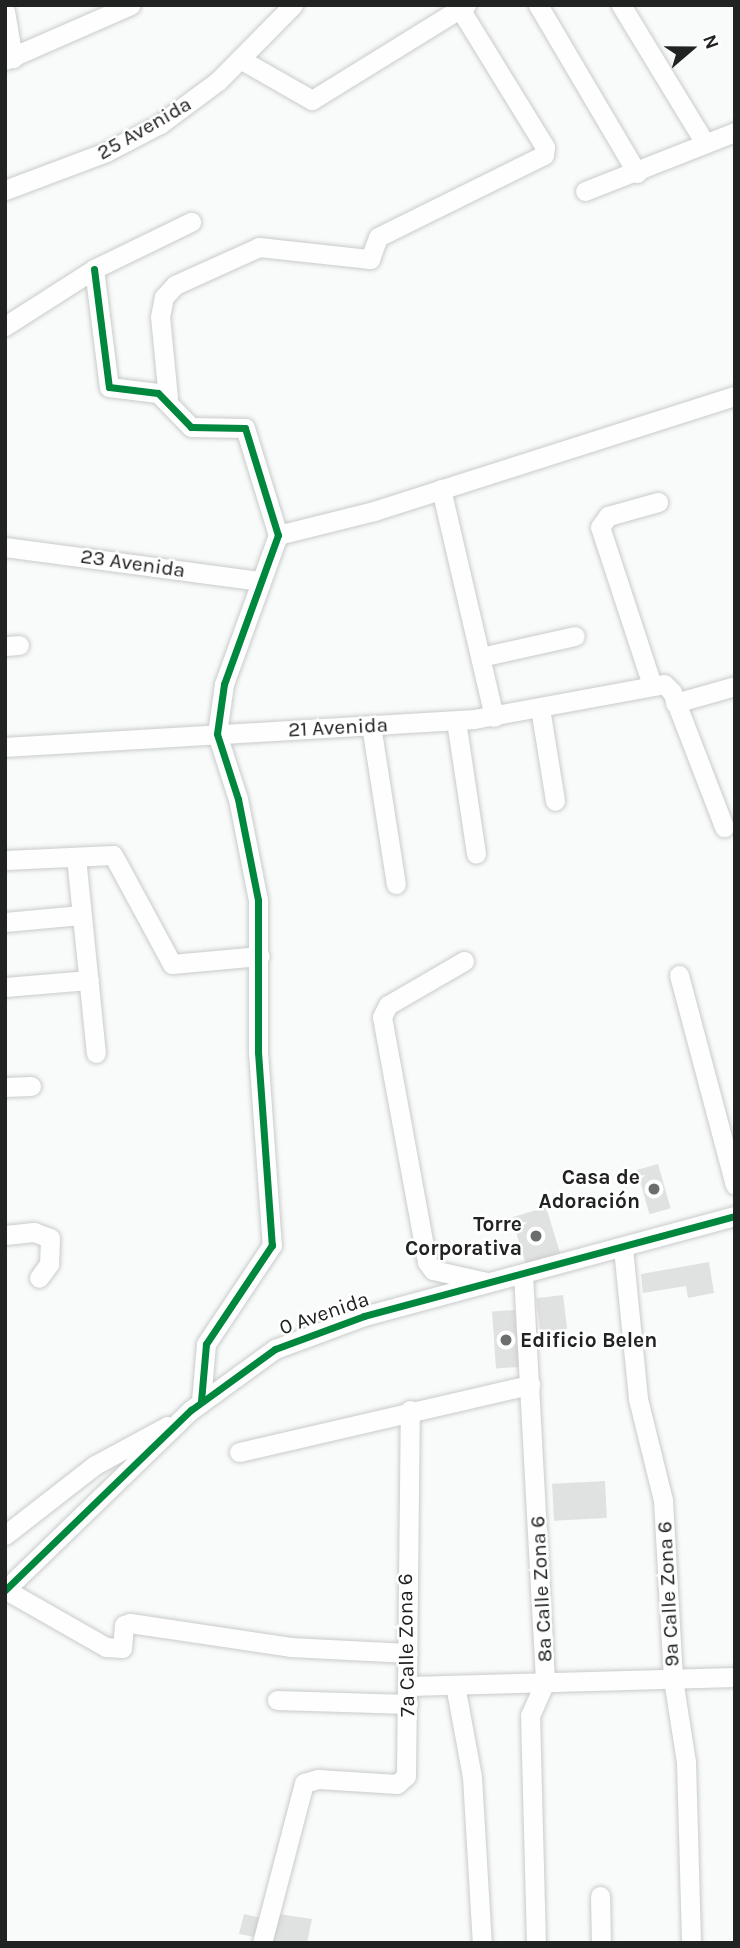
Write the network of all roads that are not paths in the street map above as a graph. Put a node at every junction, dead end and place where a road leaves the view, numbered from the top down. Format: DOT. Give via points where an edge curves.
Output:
graph roads {
  1 [pos="293,5"];
  2 [pos="538,5"];
  3 [pos="621,5"];
  4 [pos="126,7"];
  5 [pos="463,7"];
  6 [pos="5,11"];
  7 [pos="9,59"];
  8 [pos="240,60"];
  9 [pos="735,132"];
  10 [pos="705,143"];
  11 [pos="637,173"];
  12 [pos="5,190"];
  13 [pos="585,191"];
  14 [pos="191,222"];
  15 [pos="94,269"];
  16 [pos="5,326"];
  17 [pos="735,396"];
  18 [pos="168,398"];
  19 [pos="441,489"];
  20 [pos="659,502"];
  21 [pos="278,535"];
  22 [pos="5,547"];
  23 [pos="261,581"];
  24 [pos="575,636"];
  25 [pos="481,657"];
  26 [pos="735,686"];
  27 [pos="665,691"];
  28 [pos="540,708"];
  29 [pos="495,717"];
  30 [pos="456,721"];
  31 [pos="371,725"];
  32 [pos="217,734"];
  33 [pos="5,747"];
  34 [pos="555,801"];
  35 [pos="724,827"];
  36 [pos="477,854"];
  37 [pos="76,857"];
  38 [pos="5,860"];
  39 [pos="396,884"];
  40 [pos="81,915"];
  41 [pos="5,922"];
  42 [pos="260,956"];
  43 [pos="464,961"];
  44 [pos="679,975"];
  45 [pos="89,980"];
  46 [pos="5,987"];
  47 [pos="96,1053"];
  48 [pos="31,1086"];
  49 [pos="5,1087"];
  50 [pos="735,1185"];
  51 [pos="735,1216"];
  52 [pos="5,1235"];
  53 [pos="623,1248"];
  54 [pos="523,1274"];
  55 [pos="39,1278"];
  56 [pos="488,1282"];
  57 [pos="530,1385"];
  58 [pos="196,1405"];
  59 [pos="410,1410"];
  60 [pos="239,1452"];
  61 [pos="5,1535"];
  62 [pos="5,1590"];
  63 [pos="408,1653"];
  64 [pos="735,1677"];
  65 [pos="673,1679"];
  66 [pos="545,1682"];
  67 [pos="455,1685"];
  68 [pos="408,1695"];
  69 [pos="277,1700"];
  70 [pos="600,1896"];
  71 [pos="262,1943"];
  72 [pos="482,1943"];
  73 [pos="536,1943"];
  74 [pos="601,1943"];
  75 [pos="691,1943"];
  1 -- 8 [label="street, 25 Avenida"];
  2 -- 11 [label="street"];
  3 -- 10 [label="street"];
  4 -- 7 [label="street"];
  5 -- 8 [label="street" via="313,100"];
  5 -- 18 [label="street" via="545,148 544,155 377,237 370,259 259,247 175,285 164,297 160,317"];
  6 -- 7 [label="street"];
  8 -- 12 [label="street, 25 Avenida" via="160,124 106,152"];
  9 -- 10 [label="street"];
  10 -- 11 [label="street"];
  11 -- 13 [label="street"];
  14 -- 15 [label="street"];
  15 -- 16 [label="street"];
  15 -- 18 [label="street" via="109,387 149,390"];
  17 -- 19 [label="street"];
  18 -- 21 [label="street" via="188,426 238,425 248,431"];
  19 -- 21 [label="street"];
  19 -- 25 [label="street"];
  20 -- 27 [label="street" via="608,516 600,527"];
  21 -- 23 [label="street"];
  22 -- 23 [label="street, 23 Avenida"];
  23 -- 32 [label="street" via="224,684"];
  24 -- 25 [label="street"];
  25 -- 29 [label="street"];
  26 -- 27 [label="street, 21 Avenida"];
  27 -- 28 [label="street, 21 Avenida"];
  27 -- 35 [label="street"];
  28 -- 29 [label="street, 21 Avenida"];
  28 -- 34 [label="street"];
  29 -- 30 [label="street, 21 Avenida"];
  30 -- 31 [label="street, 21 Avenida"];
  30 -- 36 [label="street"];
  31 -- 32 [label="street, 21 Avenida"];
  31 -- 39 [label="street"];
  32 -- 33 [label="street, 21 Avenida"];
  32 -- 42 [label="street" via="249,848"];
  37 -- 38 [label="street"];
  37 -- 40 [label="street"];
  37 -- 42 [label="street" via="116,857 172,964"];
  40 -- 41 [label="street"];
  40 -- 45 [label="street"];
  42 -- 58 [label="street" via="258,1052 272,1245 206,1344"];
  43 -- 56 [label="street" via="388,1005 382,1017 427,1262 433,1270"];
  44 -- 50 [label="street"];
  45 -- 46 [label="street"];
  45 -- 47 [label="street"];
  48 -- 49 [label="street"];
  51 -- 53 [label="street, 0 Avenida"];
  52 -- 55 [label="street" via="34,1232 50,1238 49,1264"];
  53 -- 54 [label="street, 0 Avenida"];
  53 -- 65 [label="street, 9a Calle Zona 6" via="638,1399 663,1500"];
  54 -- 56 [label="street, 0 Avenida"];
  54 -- 57 [label="street, 8a Calle Zona 6"];
  56 -- 58 [label="street, 0 Avenida" via="293,1340"];
  57 -- 59 [label="street"];
  57 -- 66 [label="street, 8a Calle Zona 6"];
  58 -- 61 [label="street, 0 Avenida" via="96,1465"];
  58 -- 62 [label="street, 0 Avenida"];
  59 -- 60 [label="street"];
  59 -- 63 [label="street, 7a Calle Zona 6" via="405,1512"];
  62 -- 63 [label="street" via="106,1647 122,1648 124,1625 130,1623 290,1647"];
  63 -- 68 [label="street, 7a Calle Zona 6"];
  64 -- 65 [label="street"];
  65 -- 66 [label="street"];
  65 -- 75 [label="street, 9a Calle Zona 6" via="687,1762"];
  66 -- 67 [label="street"];
  66 -- 73 [label="street, 8a Calle Zona 6" via="530,1715"];
  67 -- 68 [label="street"];
  67 -- 72 [label="street" via="470,1757"];
  68 -- 69 [label="street"];
  68 -- 71 [label="street, 7a Calle Zona 6" via="402,1782 307,1781"];
  70 -- 74 [label="street"];
}
